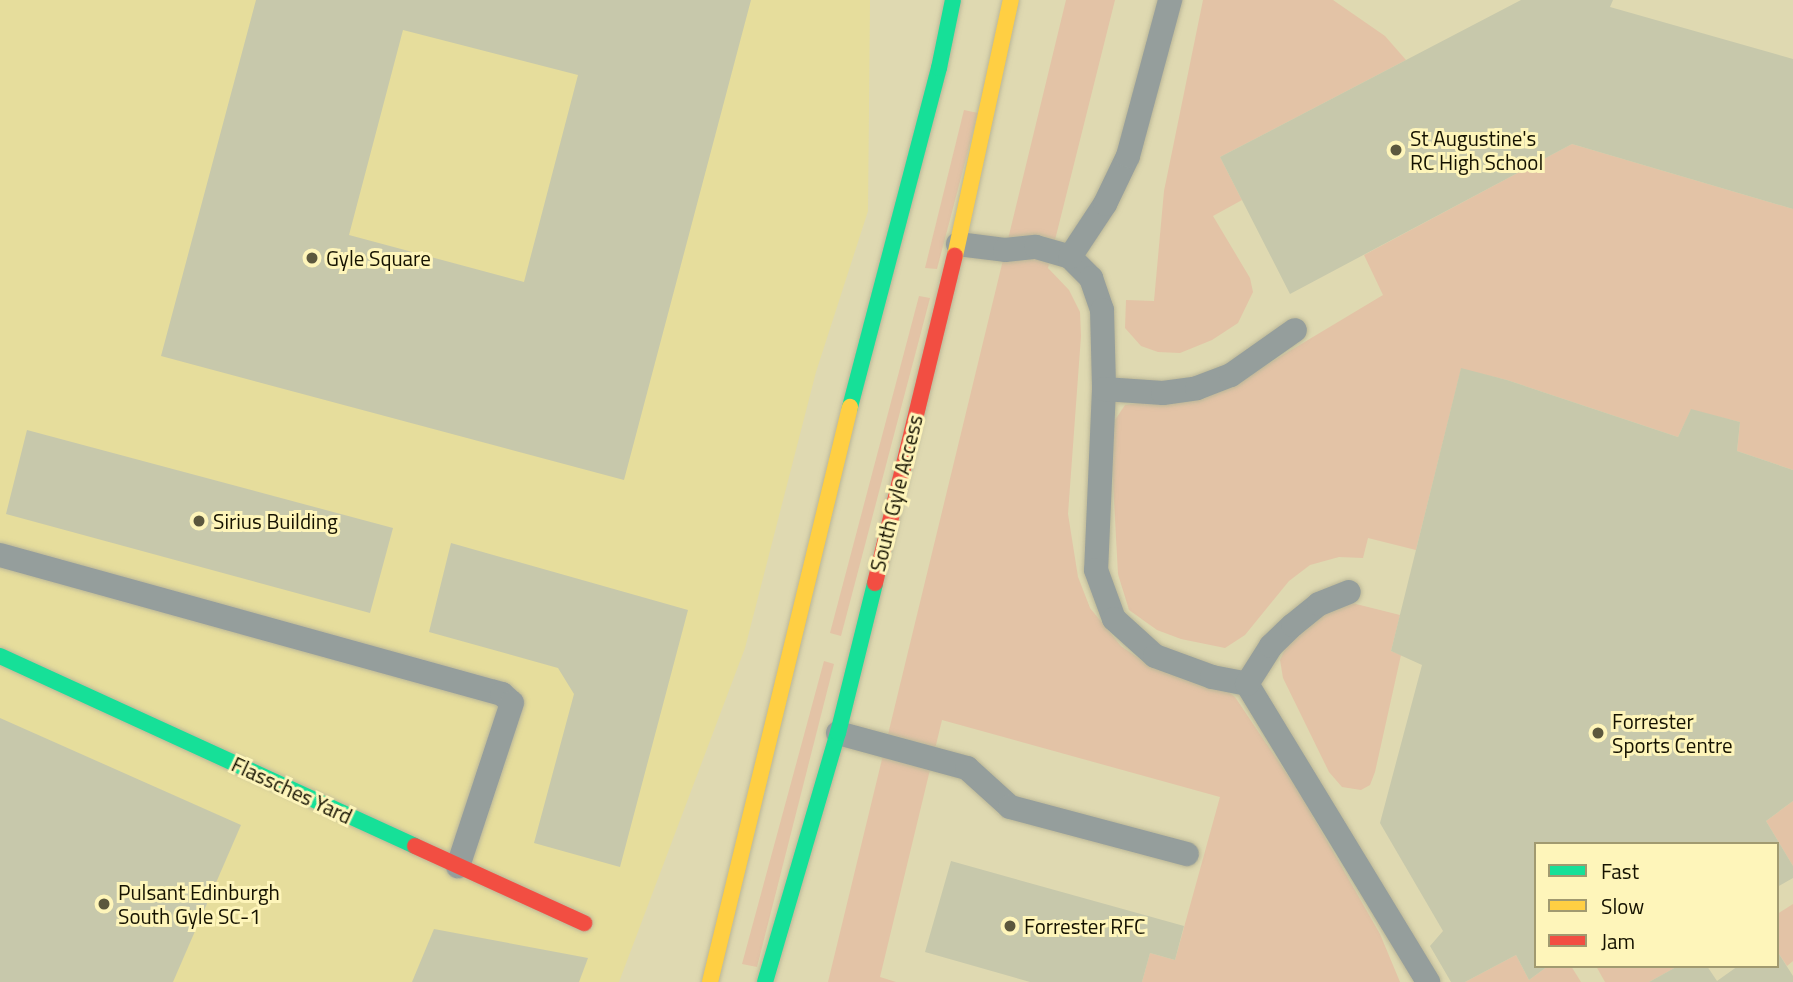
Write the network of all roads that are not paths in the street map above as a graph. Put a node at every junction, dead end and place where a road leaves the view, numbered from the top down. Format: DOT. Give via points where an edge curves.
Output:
graph roads {
  1 [pos="953,0"];
  2 [pos="1010,0"];
  3 [pos="1170,0"];
  4 [pos="958,244"];
  5 [pos="1070,257"];
  6 [pos="1295,330"];
  7 [pos="1104,389"];
  8 [pos="0,555"];
  9 [pos="1349,592"];
  10 [pos="0,656"];
  11 [pos="1247,684"];
  12 [pos="838,733"];
  13 [pos="1187,853"];
  14 [pos="458,866"];
  15 [pos="584,923"];
  16 [pos="710,982"];
  17 [pos="765,982"];
  18 [pos="1428,982"];
  1 -- 16 [label="street"];
  2 -- 4 [label="street, South Gyle Access"];
  3 -- 5 [label="lane" via="1128,156 1105,204"];
  4 -- 5 [label="lane" via="1005,250 1036,247"];
  4 -- 12 [label="street, South Gyle Access"];
  5 -- 7 [label="lane" via="1091,278 1102,310"];
  6 -- 7 [label="lane" via="1231,375 1197,388 1163,393"];
  7 -- 11 [label="lane" via="1096,570 1114,618 1154,656"];
  8 -- 14 [label="lane" via="502,694 512,703"];
  9 -- 11 [label="lane" via="1319,604 1293,625 1271,646"];
  10 -- 14 [label="street, Flassches Yard"];
  11 -- 18 [label="lane"];
  12 -- 13 [label="lane" via="967,768 1010,807"];
  12 -- 17 [label="street, South Gyle Access"];
  14 -- 15 [label="street, Flassches Yard"];
}
